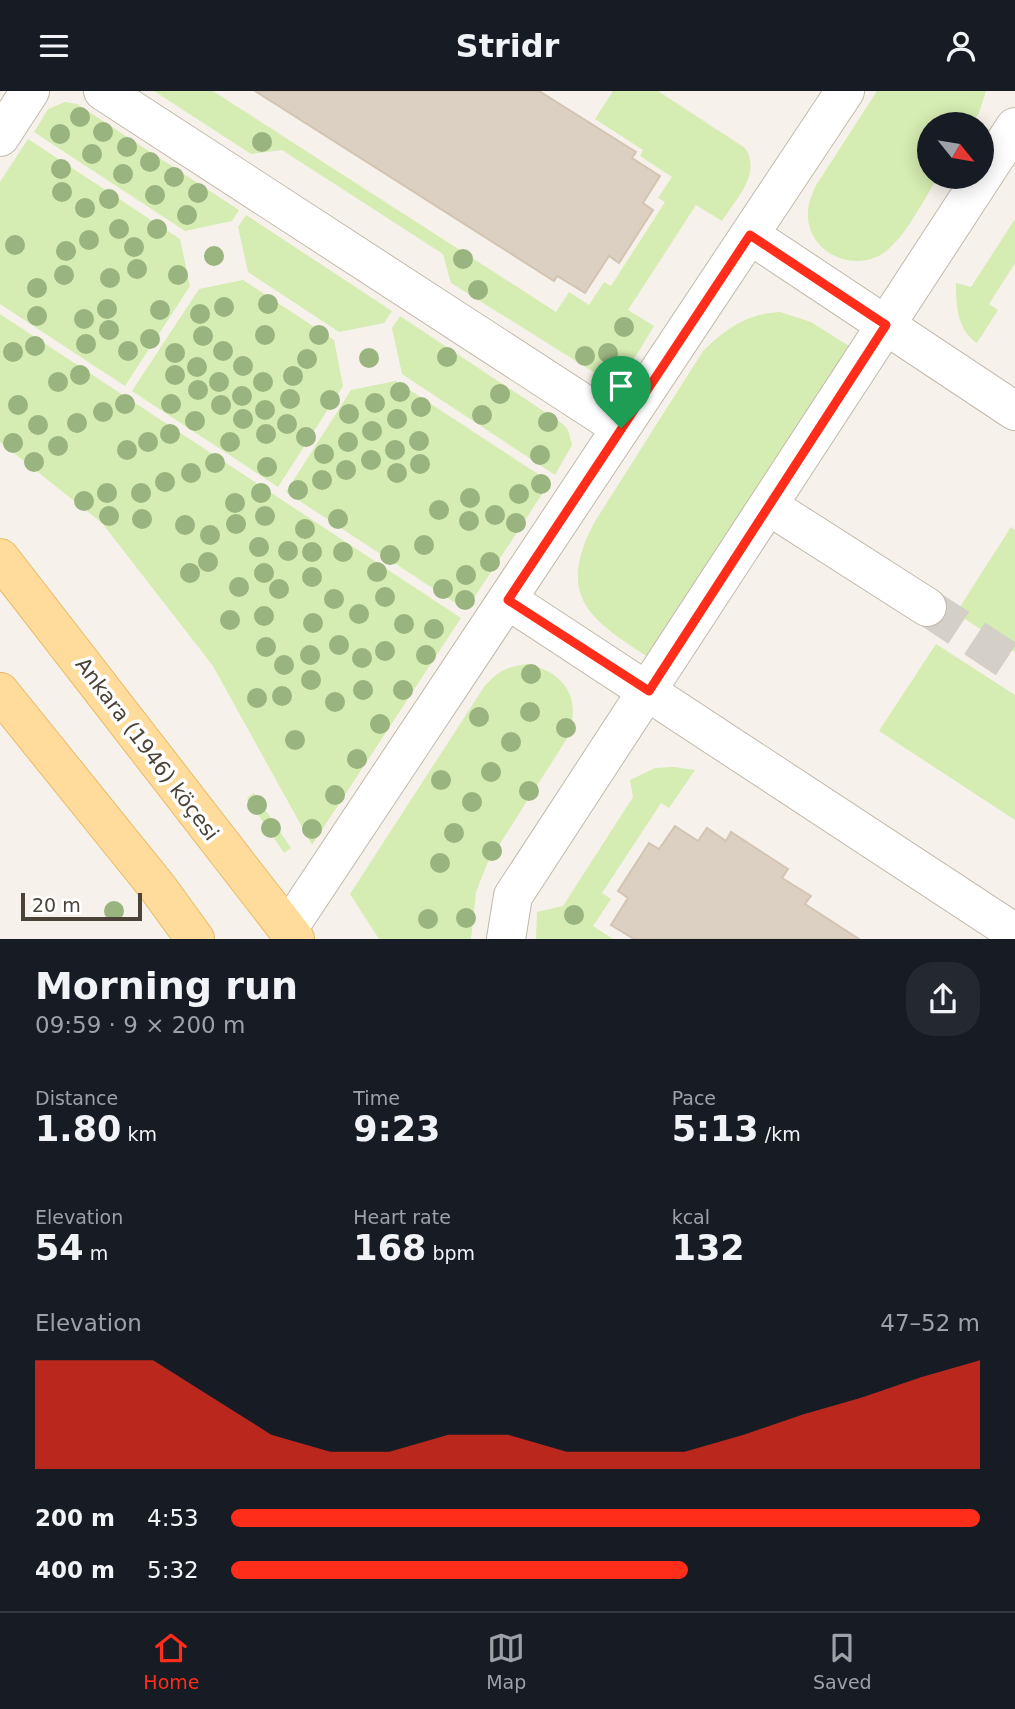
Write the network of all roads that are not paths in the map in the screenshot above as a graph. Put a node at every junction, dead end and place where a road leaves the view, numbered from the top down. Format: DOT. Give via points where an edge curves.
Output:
graph roads {
  1 [pos="30,91"];
  2 [pos="103,91"];
  3 [pos="845,91"];
  4 [pos="1015,127"];
  5 [pos="0,137"];
  6 [pos="750,235"];
  7 [pos="886,325"];
  8 [pos="1015,411"];
  9 [pos="621,428"];
  10 [pos="769,506"];
  11 [pos="0,558"];
  12 [pos="508,600"];
  13 [pos="927,607"];
  14 [pos="649,691"];
  15 [pos="0,692"];
  16 [pos="1015,933"];
  17 [pos="291,934"];
  18 [pos="195,939"];
  19 [pos="506,939"];
  1 -- 5 [label="lane"];
  2 -- 9 [label="lane"];
  3 -- 6 [label="lane"];
  4 -- 7 [label="lane"];
  6 -- 7 [label="lane"];
  6 -- 9 [label="lane"];
  7 -- 8 [label="lane"];
  7 -- 10 [label="lane"];
  9 -- 12 [label="lane"];
  10 -- 13 [label="lane"];
  10 -- 14 [label="lane"];
  11 -- 17 [label="main road, Ankara (1946) köçesi"];
  12 -- 14 [label="lane"];
  12 -- 17 [label="lane"];
  14 -- 16 [label="lane"];
  14 -- 19 [label="lane" via="513,896"];
  15 -- 18 [label="main road"];
}
